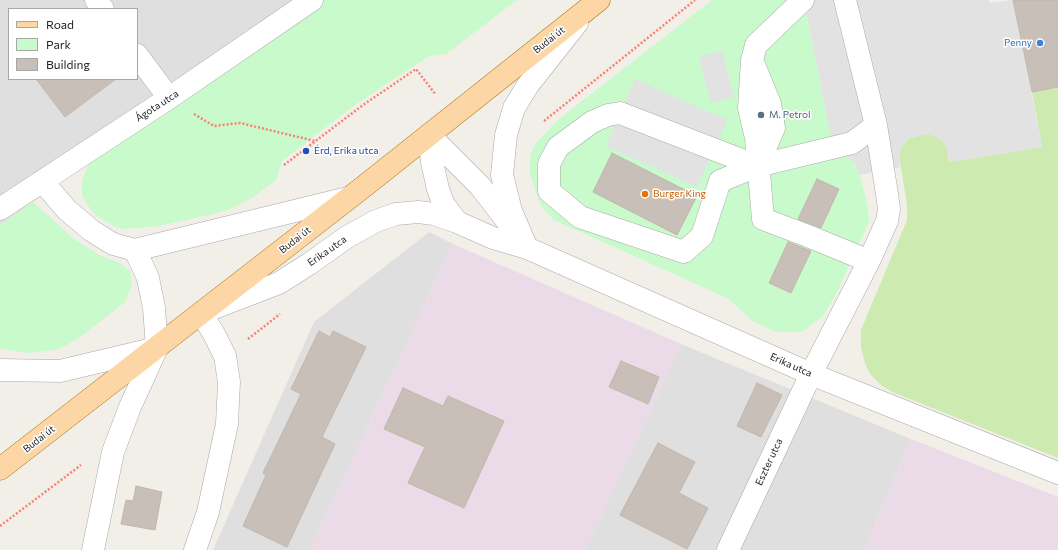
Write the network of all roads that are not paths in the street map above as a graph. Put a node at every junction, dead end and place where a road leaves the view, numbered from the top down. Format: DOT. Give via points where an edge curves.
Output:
graph roads {
  1 [pos="96,0"];
  2 [pos="312,0"];
  3 [pos="803,0"];
  4 [pos="845,0"];
  5 [pos="593,3"];
  6 [pos="102,8"];
  7 [pos="138,56"];
  8 [pos="170,98"];
  9 [pos="876,125"];
  10 [pos="429,135"];
  11 [pos="757,166"];
  12 [pos="42,181"];
  13 [pos="348,198"];
  14 [pos="0,209"];
  15 [pos="457,222"];
  16 [pos="527,248"];
  17 [pos="135,250"];
  18 [pos="869,261"];
  19 [pos="201,313"];
  20 [pos="157,348"];
  21 [pos="0,370"];
  22 [pos="811,374"];
  23 [pos="0,469"];
  24 [pos="1058,473"];
  25 [pos="93,550"];
  26 [pos="195,550"];
  27 [pos="728,550"];
  1 -- 6 [label="street"];
  2 -- 8 [label="street, Ágota utca"];
  3 -- 11 [label="street" via="756,45 752,60 770,104 774,128"];
  4 -- 9 [label="street, Eszter utca"];
  5 -- 10 [label="main road, Budai út"];
  5 -- 16 [label="street" via="528,85 514,108 506,135 502,175 511,211"];
  7 -- 8 [label="street"];
  8 -- 12 [label="street, Ágota utca"];
  9 -- 11 [label="street" via="852,143"];
  9 -- 18 [label="street, Eszter utca" via="889,209 887,221"];
  10 -- 13 [label="main road, Budai út"];
  10 -- 15 [label="street, Erika utca" via="438,189 444,205"];
  10 -- 16 [label="street" via="480,186"];
  11 -- 11 [label="street" via="720,181 702,236 684,252 580,217 549,191 549,164 558,147 592,122 620,113"];
  11 -- 18 [label="street" via="762,219"];
  12 -- 14 [label="street, Ágota utca"];
  12 -- 17 [label="street" via="67,210 92,231 113,244"];
  13 -- 17 [label="street"];
  13 -- 19 [label="main road, Budai út"];
  15 -- 16 [label="street, Erika utca" via="493,238"];
  15 -- 19 [label="street, Erika utca" via="434,214 418,212 396,214 376,221 347,237 279,283"];
  16 -- 22 [label="street, Erika utca"];
  17 -- 20 [label="street" via="148,278 154,308"];
  18 -- 22 [label="street, Eszter utca"];
  19 -- 20 [label="main road, Budai út"];
  19 -- 26 [label="street" via="225,356 229,382 227,424 208,512"];
  20 -- 21 [label="street" via="60,371"];
  20 -- 23 [label="main road, Budai út"];
  20 -- 25 [label="street" via="113,452"];
  22 -- 24 [label="street, Erika utca"];
  22 -- 27 [label="street, Eszter utca"];
}
